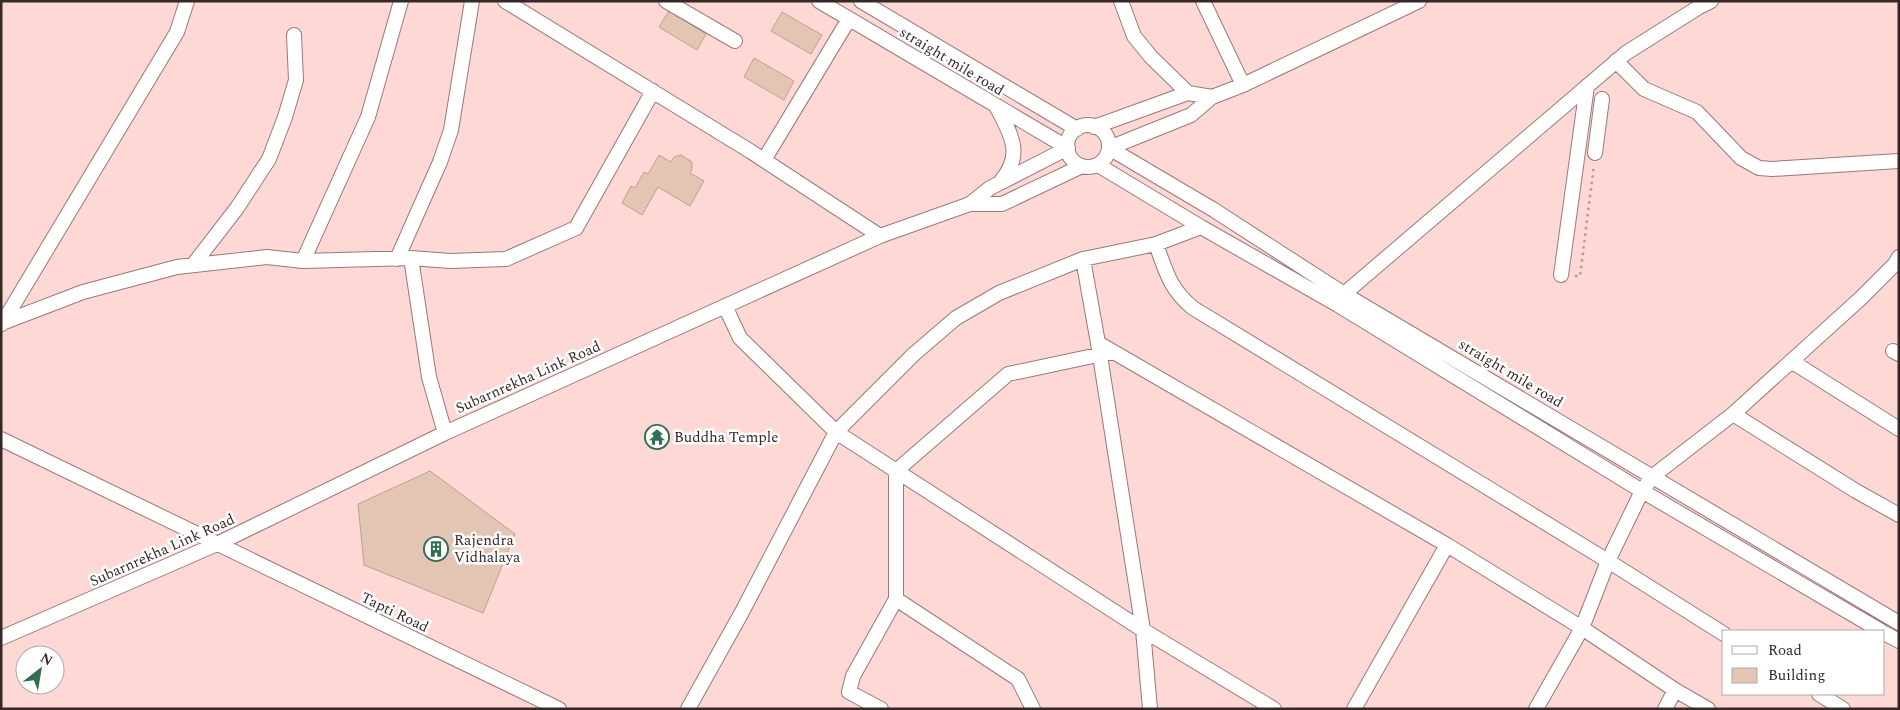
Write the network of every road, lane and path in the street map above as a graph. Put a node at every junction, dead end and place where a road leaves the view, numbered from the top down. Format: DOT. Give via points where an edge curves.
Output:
graph roads {
  1 [pos="187,1"];
  2 [pos="401,1"];
  3 [pos="472,1"];
  4 [pos="504,1"];
  5 [pos="666,1"];
  6 [pos="819,1"];
  7 [pos="860,1"];
  8 [pos="1121,1"];
  9 [pos="1203,1"];
  10 [pos="1419,1"];
  11 [pos="1711,1"];
  12 [pos="848,19"];
  13 [pos="294,35"];
  14 [pos="735,41"];
  15 [pos="1616,61"];
  16 [pos="1244,85"];
  17 [pos="1587,86"];
  18 [pos="653,91"];
  19 [pos="1188,93"];
  20 [pos="1212,97"];
  21 [pos="1602,99"];
  22 [pos="996,106"];
  23 [pos="1094,127"];
  24 [pos="1077,129"];
  25 [pos="1068,148"];
  26 [pos="1109,148"];
  27 [pos="1595,153"];
  28 [pos="764,160"];
  29 [pos="1899,161"];
  30 [pos="1098,165"];
  31 [pos="1082,166"];
  32 [pos="998,184"];
  33 [pos="970,204"];
  34 [pos="1201,227"];
  35 [pos="880,236"];
  36 [pos="1156,244"];
  37 [pos="411,258"];
  38 [pos="397,259"];
  39 [pos="1083,259"];
  40 [pos="303,261"];
  41 [pos="1898,262"];
  42 [pos="193,265"];
  43 [pos="1561,276"];
  44 [pos="1344,294"];
  45 [pos="725,306"];
  46 [pos="2,324"];
  47 [pos="1104,350"];
  48 [pos="1792,361"];
  49 [pos="1733,414"];
  50 [pos="1899,429"];
  51 [pos="836,432"];
  52 [pos="445,433"];
  53 [pos="1,439"];
  54 [pos="896,471"];
  55 [pos="1653,476"];
  56 [pos="1642,491"];
  57 [pos="1899,515"];
  58 [pos="218,544"];
  59 [pos="1447,545"];
  60 [pos="1608,561"];
  61 [pos="896,599"];
  62 [pos="1899,623"];
  63 [pos="1582,628"];
  64 [pos="1142,630"];
  65 [pos="1880,630"];
  66 [pos="1722,633"];
  67 [pos="1885,633"];
  68 [pos="1,638"];
  69 [pos="1899,642"];
  70 [pos="1675,690"];
  71 [pos="1821,695"];
  72 [pos="559,709"];
  73 [pos="688,709"];
  74 [pos="881,709"];
  75 [pos="1034,709"];
  76 [pos="1150,709"];
  77 [pos="1274,709"];
  78 [pos="1354,709"];
  79 [pos="1536,709"];
  80 [pos="1665,709"];
  81 [pos="1708,709"];
  82 [pos="1843,709"];
  1 -- 46 [label="street" via="177,32"];
  2 -- 40 [label="street" via="368,117"];
  3 -- 38 [label="street" via="451,130"];
  4 -- 18 [label="street"];
  5 -- 14 [label="street"];
  6 -- 12 [label="street, straight mile road"];
  7 -- 24 [label="street, straight mile road"];
  8 -- 19 [label="street" via="1134,36"];
  9 -- 16 [label="street"];
  10 -- 16 [label="street"];
  11 -- 15 [label="street"];
  12 -- 22 [label="street, straight mile road"];
  12 -- 28 [label="street"];
  13 -- 42 [label="street" via="296,80 270,159"];
  15 -- 17 [label="street"];
  15 -- 29 [label="street" via="1644,89 1697,112 1741,158 1759,168"];
  16 -- 20 [label="street"];
  17 -- 43 [label="street"];
  17 -- 44 [label="street"];
  18 -- 28 [label="street"];
  18 -- 37 [label="street" via="576,228 506,259 450,261"];
  19 -- 20 [label="street"];
  19 -- 23 [label="street"];
  20 -- 26 [label="street" via="1191,115"];
  21 -- 27 [label="street"];
  22 -- 25 [label="street, straight mile road"];
  22 -- 32 [label="street" via="1014,148 1014,161"];
  23 -- 24 [label="street"];
  23 -- 26 [label="street, straight mile road" via="1102,130"];
  24 -- 25 [label="street" via="1069,139"];
  25 -- 31 [label="street, straight mile road" via="1074,161"];
  25 -- 32 [label="street, Subarnrekha Link Road"];
  26 -- 30 [label="street"];
  26 -- 44 [label="street, straight mile road" via="1214,210"];
  27 -- 43 [label="path" via="1580,276"];
  28 -- 35 [label="street"];
  30 -- 31 [label="street"];
  30 -- 34 [label="street, straight mile road"];
  31 -- 33 [label="street" via="1002,204"];
  32 -- 33 [label="street, Subarnrekha Link Road"];
  33 -- 35 [label="street, Subarnrekha Link Road"];
  34 -- 36 [label="street"];
  34 -- 56 [label="street, straight mile road" via="1338,305"];
  35 -- 45 [label="street, Subarnrekha Link Road"];
  36 -- 39 [label="street"];
  36 -- 60 [label="street" via="1171,284 1193,308"];
  37 -- 38 [label="street"];
  37 -- 52 [label="street" via="429,377"];
  38 -- 40 [label="street"];
  39 -- 47 [label="street"];
  39 -- 51 [label="street" via="999,293 956,318 914,354"];
  40 -- 42 [label="street" via="267,257"];
  41 -- 48 [label="street"];
  42 -- 46 [label="street" via="82,292"];
  44 -- 55 [label="street, straight mile road"];
  45 -- 51 [label="street" via="740,338"];
  45 -- 52 [label="street, Subarnrekha Link Road"];
  47 -- 54 [label="street" via="1008,374"];
  47 -- 59 [label="street"];
  47 -- 64 [label="street"];
  48 -- 49 [label="street"];
  48 -- 50 [label="street"];
  49 -- 55 [label="street"];
  49 -- 57 [label="street"];
  51 -- 54 [label="street"];
  51 -- 73 [label="street"];
  52 -- 58 [label="street, Subarnrekha Link Road"];
  53 -- 58 [label="street, Tapti Road"];
  54 -- 61 [label="street"];
  54 -- 64 [label="street"];
  55 -- 56 [label="street"];
  55 -- 62 [label="street, straight mile road"];
  56 -- 60 [label="street"];
  56 -- 65 [label="street, straight mile road"];
  58 -- 68 [label="street, Subarnrekha Link Road"];
  58 -- 72 [label="street, Tapti Road"];
  59 -- 63 [label="street"];
  59 -- 78 [label="street"];
  60 -- 63 [label="street"];
  60 -- 66 [label="street"];
  61 -- 74 [label="street" via="853,676 849,692"];
  61 -- 75 [label="street" via="1018,679"];
  63 -- 70 [label="street"];
  63 -- 79 [label="street"];
  64 -- 76 [label="street"];
  64 -- 77 [label="street"];
  67 -- 69 [label="street, straight mile road"];
  70 -- 80 [label="street"];
  70 -- 81 [label="street"];
  71 -- 82 [label="street"];
}
